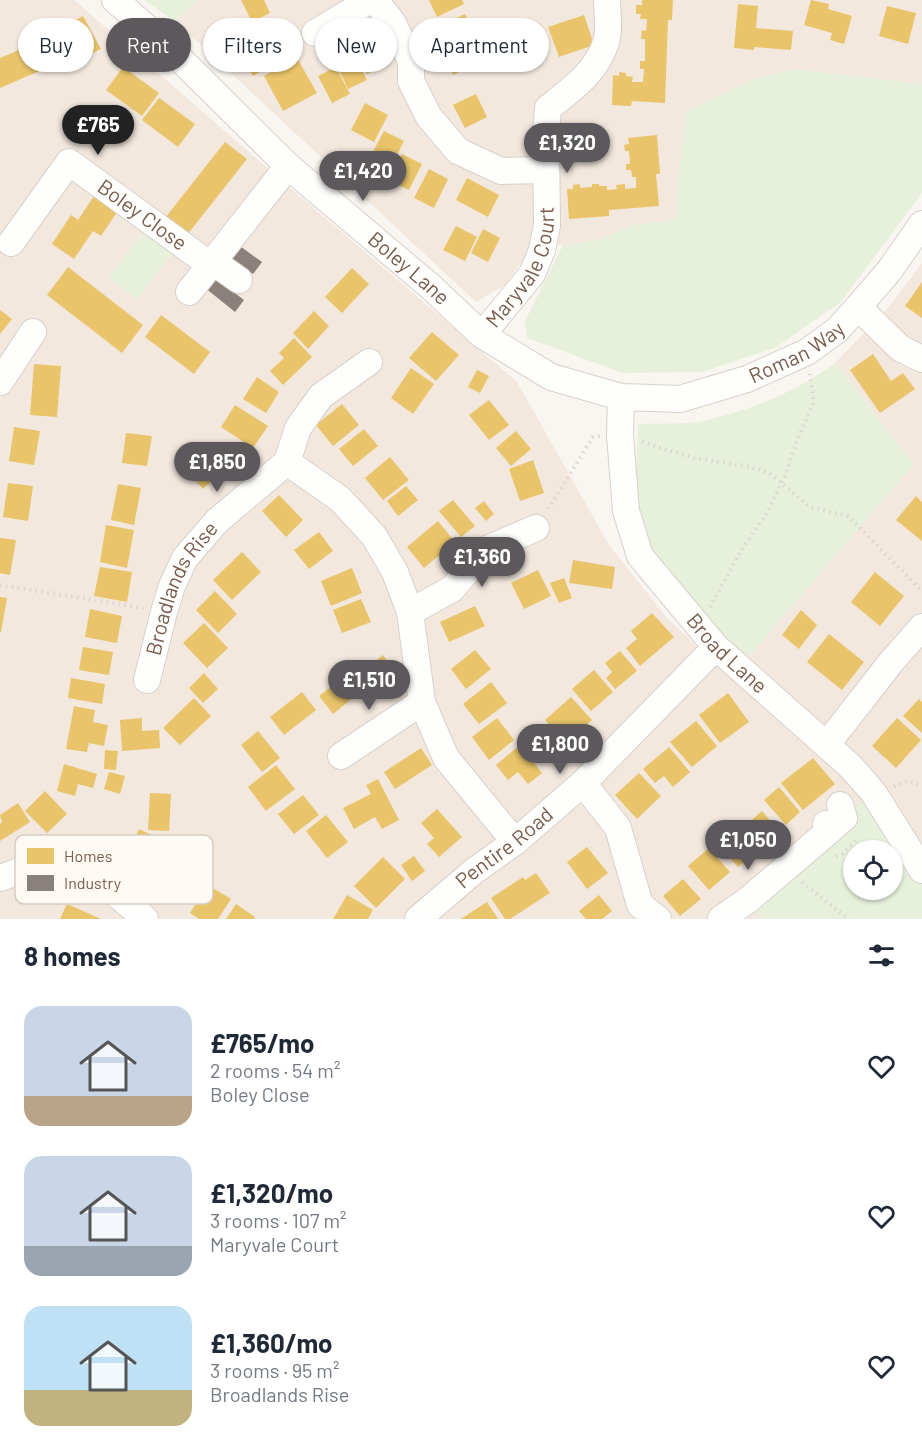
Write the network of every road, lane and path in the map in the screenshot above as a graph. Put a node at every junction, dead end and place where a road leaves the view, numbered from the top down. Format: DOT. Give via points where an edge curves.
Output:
graph roads {
  1 [pos="115,0"];
  2 [pos="370,0"];
  3 [pos="375,0"];
  4 [pos="607,0"];
  5 [pos="340,18"];
  6 [pos="288,166"];
  7 [pos="546,170"];
  8 [pos="922,224"];
  9 [pos="11,243"];
  10 [pos="211,262"];
  11 [pos="239,280"];
  12 [pos="189,292"];
  13 [pos="858,307"];
  14 [pos="33,332"];
  15 [pos="482,335"];
  16 [pos="807,352"];
  17 [pos="922,359"];
  18 [pos="369,362"];
  19 [pos="0,382"];
  20 [pos="621,397"];
  21 [pos="620,435"];
  22 [pos="287,462"];
  23 [pos="781,484"];
  24 [pos="536,528"];
  25 [pos="0,585"];
  26 [pos="922,591"];
  27 [pos="164,612"];
  28 [pos="410,612"];
  29 [pos="699,627"];
  30 [pos="922,627"];
  31 [pos="716,646"];
  32 [pos="147,680"];
  33 [pos="422,702"];
  34 [pos="827,744"];
  35 [pos="341,756"];
  36 [pos="583,783"];
  37 [pos="832,820"];
  38 [pos="515,842"];
  39 [pos="793,862"];
  40 [pos="922,870"];
  41 [pos="15,873"];
  42 [pos="0,878"];
  43 [pos="129,904"];
  44 [pos="734,915"];
  45 [pos="145,919"];
  46 [pos="418,919"];
  47 [pos="658,919"];
  48 [pos="848,919"];
  1 -- 6 [label="street, Boley Lane"];
  2 -- 5 [label="street"];
  3 -- 7 [label="street" via="393,23 411,62 411,81 429,117 458,151 501,171"];
  4 -- 7 [label="street, Maryvale Court" via="607,41 582,81 548,108"];
  6 -- 10 [label="street, Boley Close"];
  6 -- 15 [label="street, Boley Lane"];
  7 -- 15 [label="street, Maryvale Court" via="547,226 542,250 532,274"];
  8 -- 13 [label="street, Roman Way" via="890,271"];
  9 -- 10 [label="street, Boley Close" via="69,162"];
  10 -- 11 [label="street"];
  10 -- 12 [label="street, Boley Close"];
  13 -- 16 [label="street, Roman Way" via="837,330"];
  13 -- 17 [label="street" via="900,348"];
  14 -- 19 [label="street"];
  15 -- 20 [label="street, Boley Lane" via="551,377"];
  16 -- 20 [label="street, Roman Way" via="747,379 680,399"];
  16 -- 23 [label="path" via="814,402"];
  18 -- 22 [label="street" via="321,396 298,428"];
  20 -- 21 [label="street, Broad Lane"];
  21 -- 23 [label="path" via="694,458 770,473"];
  21 -- 24 [label="path" via="593,437"];
  21 -- 29 [label="street, Broad Lane" via="626,511 640,556"];
  22 -- 27 [label="street, Broadlands Rise" via="217,521 185,558"];
  22 -- 28 [label="street" via="340,499 375,536 395,572"];
  23 -- 26 [label="path" via="810,507 848,516"];
  23 -- 29 [label="path"];
  24 -- 28 [label="street" via="485,550 452,589"];
  25 -- 27 [label="path"];
  27 -- 32 [label="street, Broadlands Rise"];
  28 -- 33 [label="street"];
  29 -- 31 [label="street, Broad Lane"];
  30 -- 34 [label="street"];
  31 -- 34 [label="street, Broad Lane"];
  31 -- 36 [label="street, Pentire Road"];
  33 -- 35 [label="street"];
  33 -- 38 [label="street" via="446,758"];
  34 -- 40 [label="street, Broad Lane" via="873,792"];
  36 -- 38 [label="street, Pentire Road"];
  36 -- 47 [label="street" via="618,828 640,905"];
  37 -- 39 [label="street"];
  38 -- 46 [label="street, Pentire Road"];
  39 -- 44 [label="street"];
  39 -- 48 [label="path"];
  41 -- 42 [label="street"];
  43 -- 45 [label="street"];
}
